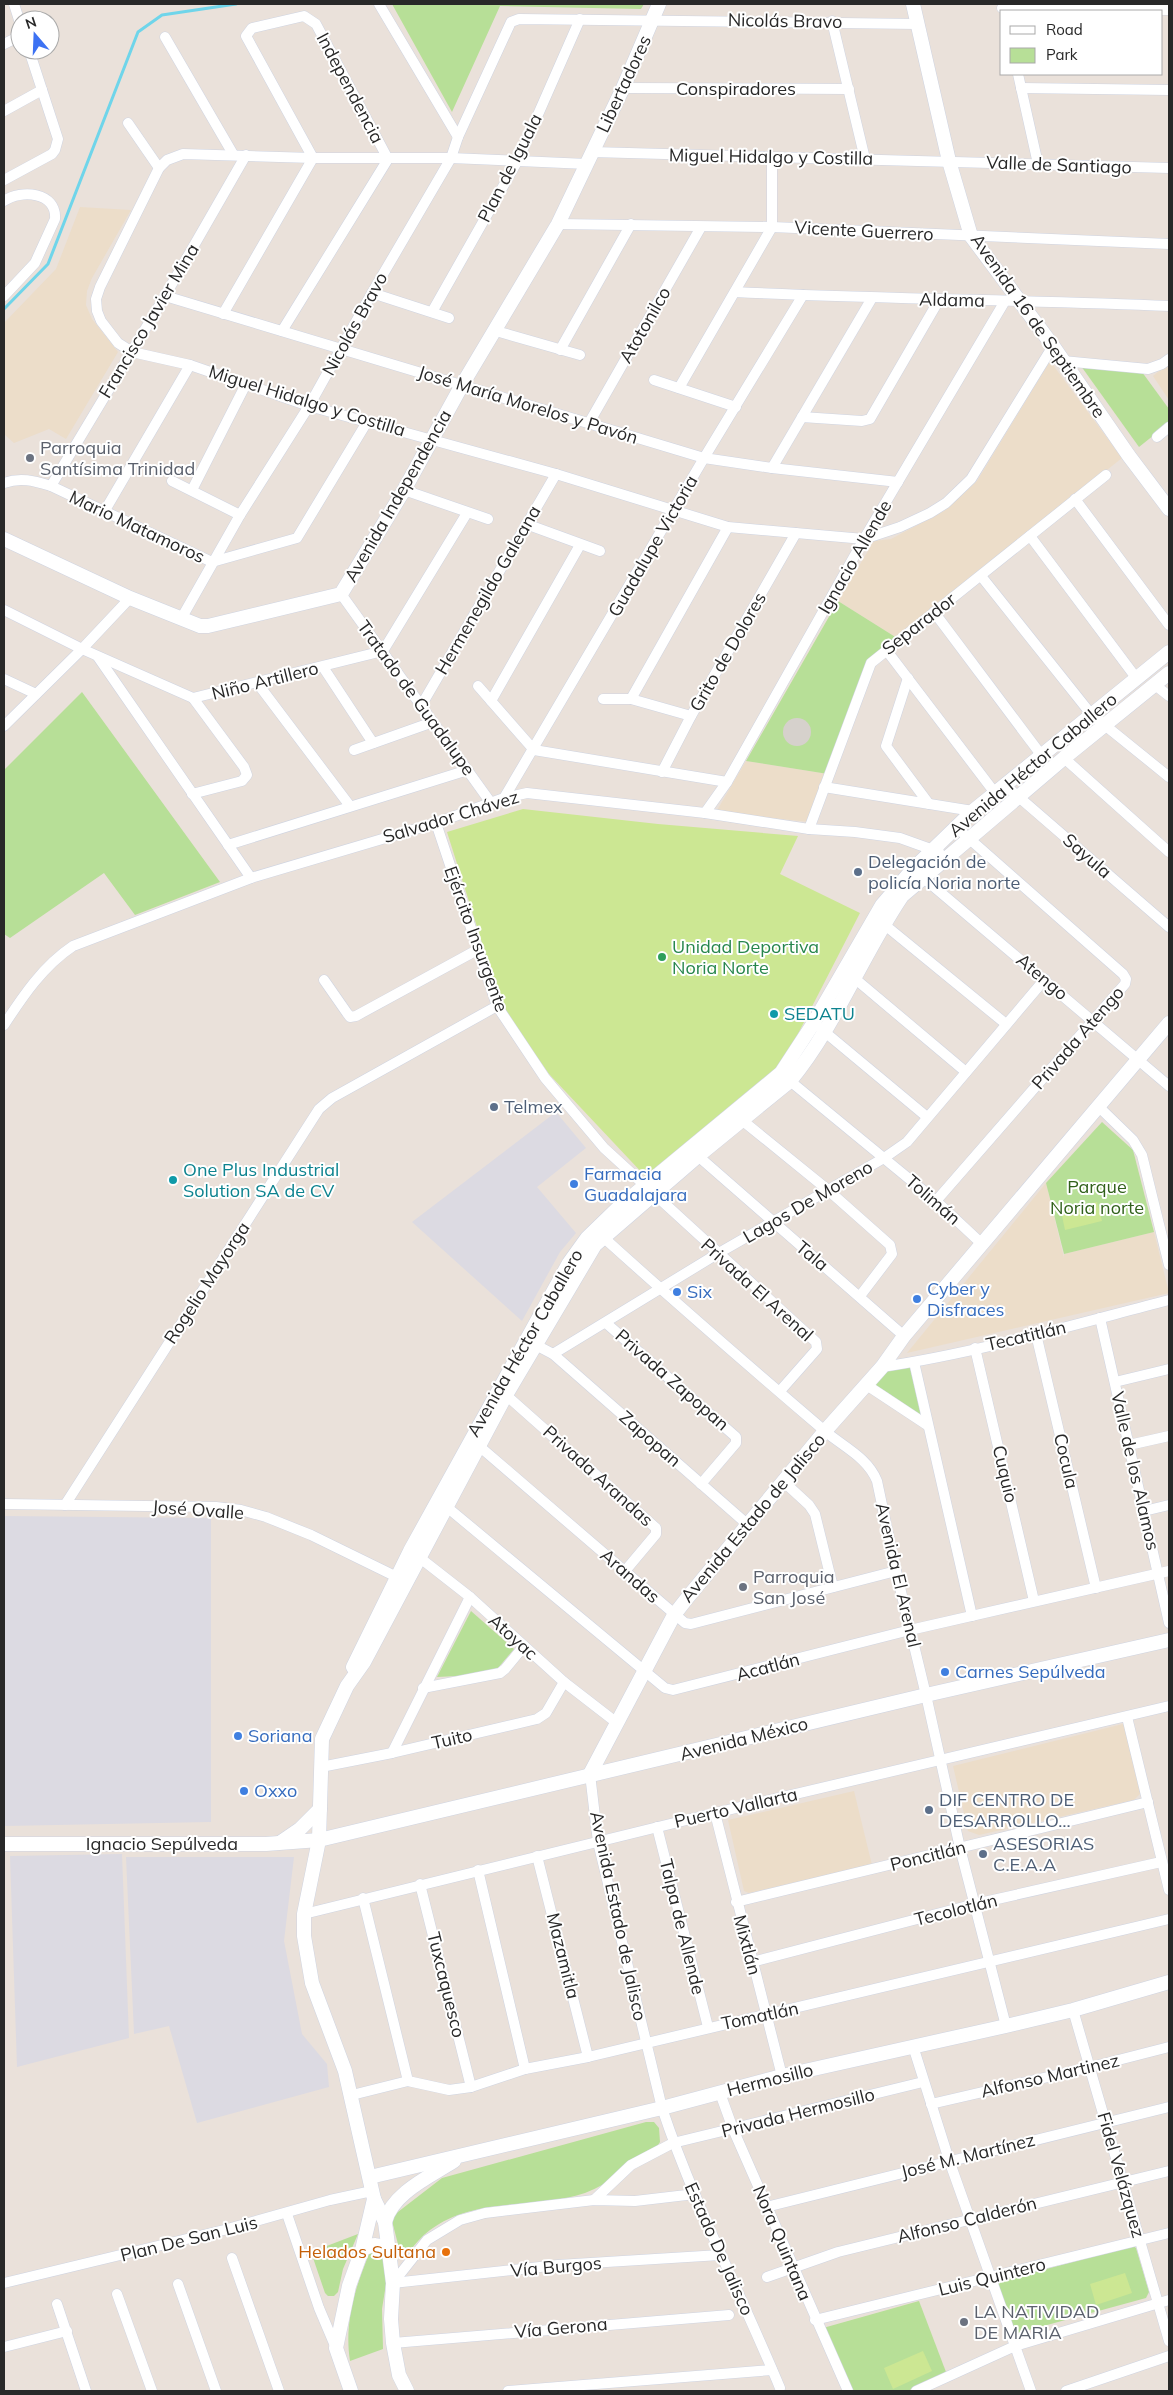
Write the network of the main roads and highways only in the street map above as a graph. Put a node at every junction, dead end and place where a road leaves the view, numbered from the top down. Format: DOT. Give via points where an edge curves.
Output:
graph roads {
  1 [pos="660,4"];
  2 [pos="910,6"];
  3 [pos="589,158"];
  4 [pos="1169,509"];
  5 [pos="4,539"];
  6 [pos="1169,652"];
  7 [pos="1169,673"];
  8 [pos="940,853"];
  9 [pos="879,921"];
  10 [pos="1169,1023"];
  11 [pos="819,1027"];
  12 [pos="740,1116"];
  13 [pos="648,1191"];
  14 [pos="501,1393"];
  15 [pos="442,1503"];
  16 [pos="1169,1640"];
  17 [pos="590,1774"];
  18 [pos="320,1809"];
  19 [pos="319,1840"];
  20 [pos="279,1843"];
  21 [pos="4,1844"];
  22 [pos="1169,1982"];
  23 [pos="466,2154"];
  24 [pos="370,2177"];
  25 [pos="373,2195"];
  26 [pos="385,2222"];
  27 [pos="362,2250"];
  28 [pos="390,2250"];
  29 [pos="351,2391"];
  30 [pos="407,2391"];
  1 -- 3 [label="main road, Libertadores"];
  2 -- 4 [label="main road, Avenida 16 de Septiembre" via="918,24 971,236 1012,300 1054,346"];
  3 -- 5 [label="main road, Avenida Independencia" via="558,224 341,594 200,626 130,598"];
  6 -- 8 [label="main road, Avenida Héctor Caballero" via="973,811 956,827"];
  7 -- 8 [label="main road, Avenida Héctor Caballero" via="967,839"];
  8 -- 9 [label="main road, Avenida Héctor Caballero" via="918,873"];
  9 -- 11 [label="main road, Avenida Héctor Caballero"];
  9 -- 11 [label="main road, Avenida Héctor Caballero" via="853,977"];
  10 -- 17 [label="main road, Avenida Estado de Jalisco" via="904,1336 882,1367 825,1431 674,1615"];
  11 -- 12 [label="main road, Avenida Héctor Caballero"];
  11 -- 12 [label="main road, Avenida Héctor Caballero" via="802,1067 790,1081"];
  12 -- 13 [label="main road, Avenida Héctor Caballero"];
  12 -- 13 [label="main road, Avenida Héctor Caballero" via="698,1156"];
  13 -- 14 [label="main road, Avenida Héctor Caballero" via="595,1240"];
  14 -- 15 [label="main road, Avenida Héctor Caballero"];
  14 -- 15 [label="main road, Avenida Héctor Caballero" via="480,1446"];
  15 -- 18 [label="main road, Avenida Héctor Caballero" via="364,1662 347,1686 322,1739"];
  16 -- 17 [label="main road, Avenida México"];
  17 -- 19 [label="main road, Avenida México"];
  18 -- 19 [label="main road, Avenida Héctor Caballero"];
  18 -- 20 [label="main road" via="300,1829"];
  19 -- 20 [label="main road, Ignacio Sepúlveda"];
  19 -- 24 [label="main road, Avenida Héctor Caballero" via="304,1914 304,1936 312,1983 345,2071"];
  20 -- 21 [label="main road, Ignacio Sepúlveda"];
  22 -- 23 [label="main road, Hermosillo" via="1073,2010 782,2076"];
  23 -- 24 [label="main road, Hermosillo"];
  23 -- 26 [label="main road" via="405,2194 392,2207"];
  24 -- 25 [label="main road, Avenida Héctor Caballero"];
  25 -- 26 [label="main road"];
  25 -- 27 [label="main road"];
  26 -- 28 [label="main road"];
  27 -- 28 [label="main road" via="379,2245"];
  27 -- 29 [label="main road" via="348,2286 336,2348"];
  28 -- 30 [label="main road" via="393,2343 399,2375"];
}
